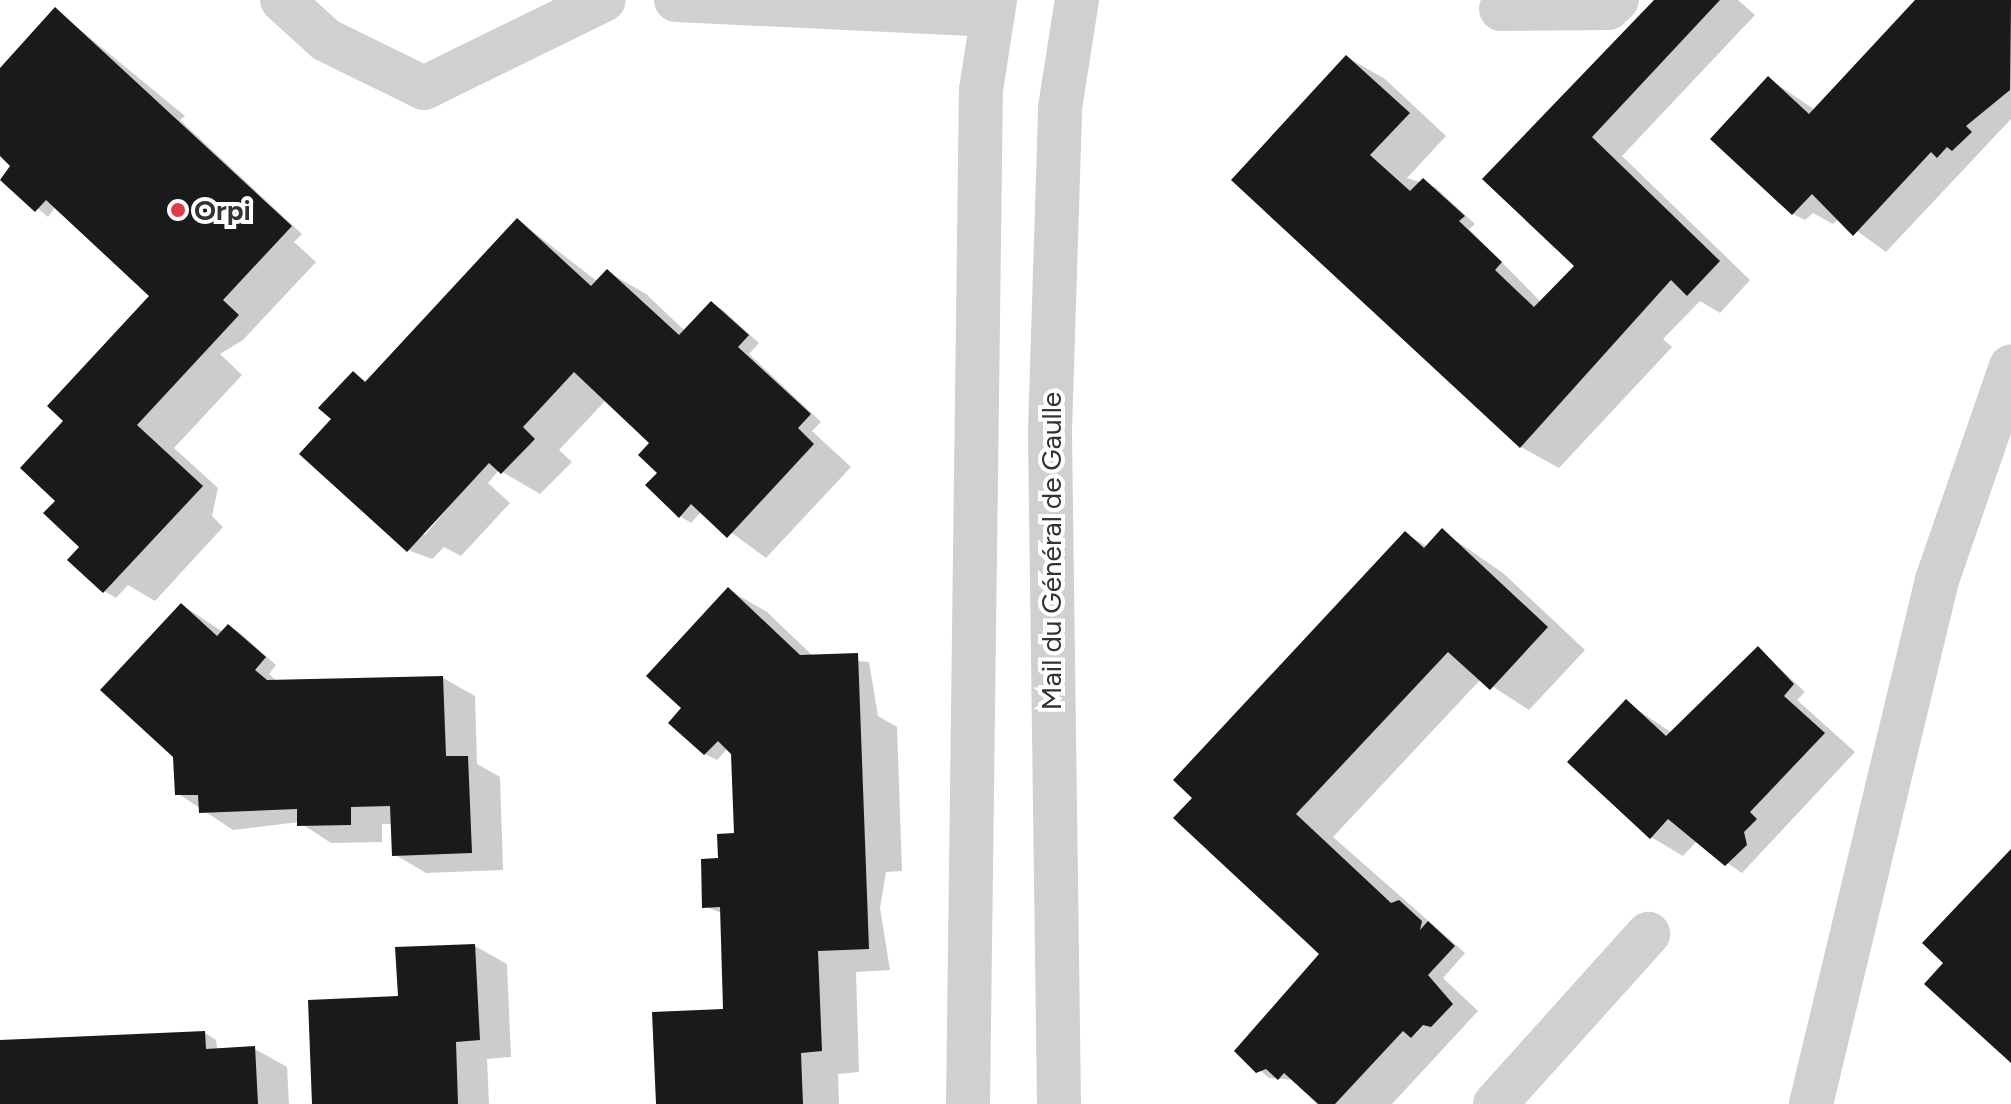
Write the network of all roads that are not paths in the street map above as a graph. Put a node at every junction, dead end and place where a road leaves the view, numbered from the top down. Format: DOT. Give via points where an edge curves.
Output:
graph roads {
  1 [pos="282,0"];
  2 [pos="604,0"];
  3 [pos="676,0"];
  4 [pos="1077,0"];
  5 [pos="1617,0"];
  6 [pos="994,8"];
  7 [pos="1501,9"];
  8 [pos="2011,366"];
  9 [pos="1648,934"];
  10 [pos="968,1104"];
  11 [pos="1059,1104"];
  12 [pos="1495,1104"];
  13 [pos="1811,1104"];
  1 -- 2 [label="street" via="326,40 424,88"];
  3 -- 6 [label="street"];
  4 -- 11 [label="street, Mail du Général de Gaulle" via="1060,108 1050,431"];
  5 -- 7 [label="street" via="1608,8"];
  6 -- 10 [label="street" via="981,90"];
  8 -- 13 [label="street" via="1937,580"];
  9 -- 12 [label="street"];
}
